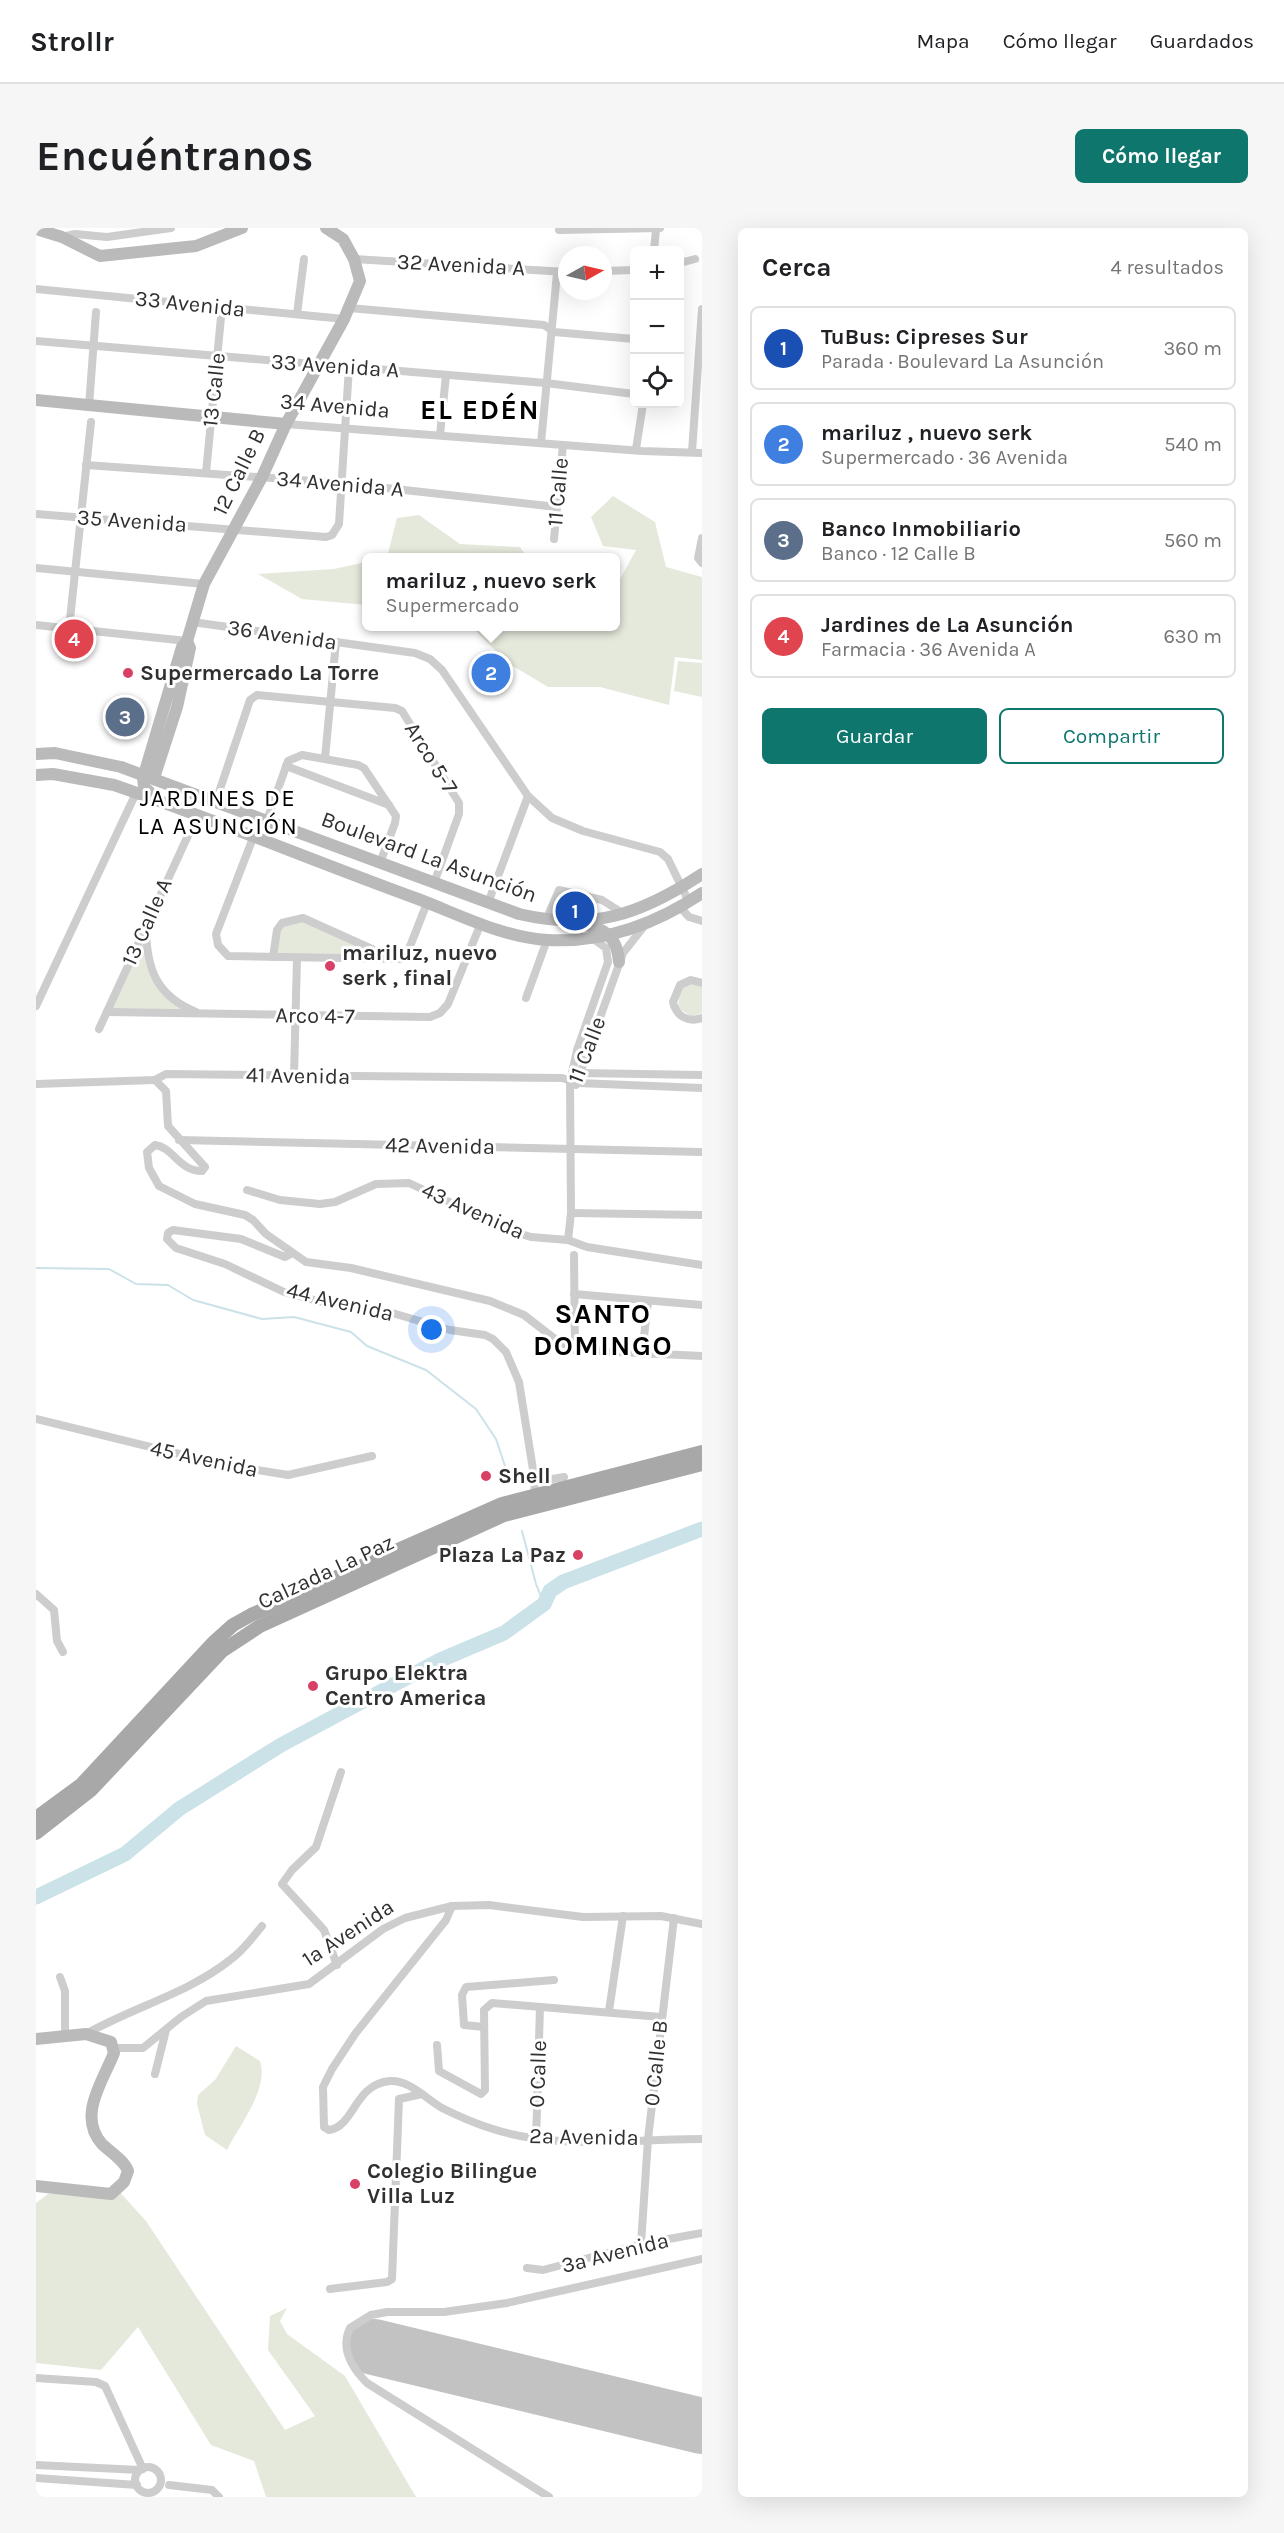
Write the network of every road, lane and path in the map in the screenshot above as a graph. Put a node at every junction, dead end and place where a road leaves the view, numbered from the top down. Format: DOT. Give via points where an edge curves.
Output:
graph roads {
  1 [pos="171,228"];
  2 [pos="242,228"];
  3 [pos="327,228"];
  4 [pos="36,229"];
  5 [pos="658,229"];
  6 [pos="559,230"];
  7 [pos="62,237"];
  8 [pos="655,246"];
  9 [pos="304,259"];
  10 [pos="354,259"];
  11 [pos="695,259"];
  12 [pos="684,262"];
  13 [pos="630,270"];
  14 [pos="612,271"];
  15 [pos="557,273"];
  16 [pos="36,289"];
  17 [pos="222,307"];
  18 [pos="702,309"];
  19 [pos="96,312"];
  20 [pos="346,313"];
  21 [pos="297,314"];
  22 [pos="550,329"];
  23 [pos="630,339"];
  24 [pos="36,341"];
  25 [pos="94,347"];
  26 [pos="217,357"];
  27 [pos="320,365"];
  28 [pos="349,367"];
  29 [pos="446,375"];
  30 [pos="546,383"];
  31 [pos="630,394"];
  32 [pos="36,400"];
  33 [pos="89,406"];
  34 [pos="642,408"];
  35 [pos="211,416"];
  36 [pos="91,422"];
  37 [pos="286,424"];
  38 [pos="345,428"];
  39 [pos="440,435"];
  40 [pos="541,443"];
  41 [pos="563,445"];
  42 [pos="636,448"];
  43 [pos="692,453"];
  44 [pos="702,453"];
  45 [pos="87,465"];
  46 [pos="206,473"];
  47 [pos="262,477"];
  48 [pos="341,483"];
  49 [pos="557,507"];
  50 [pos="36,514"];
  51 [pos="81,518"];
  52 [pos="236,529"];
  53 [pos="702,538"];
  54 [pos="554,539"];
  55 [pos="702,563"];
  56 [pos="36,568"];
  57 [pos="76,572"];
  58 [pos="204,584"];
  59 [pos="192,622"];
  60 [pos="36,625"];
  61 [pos="69,629"];
  62 [pos="187,641"];
  63 [pos="336,642"];
  64 [pos="332,702"];
  65 [pos="36,754"];
  66 [pos="325,758"];
  67 [pos="286,766"];
  68 [pos="36,775"];
  69 [pos="149,777"];
  70 [pos="136,793"];
  71 [pos="528,796"];
  72 [pos="216,801"];
  73 [pos="164,803"];
  74 [pos="391,806"];
  75 [pos="242,811"];
  76 [pos="197,816"];
  77 [pos="267,820"];
  78 [pos="235,831"];
  79 [pos="253,838"];
  80 [pos="352,852"];
  81 [pos="380,863"];
  82 [pos="345,873"];
  83 [pos="702,874"];
  84 [pos="434,883"];
  85 [pos="683,886"];
  86 [pos="702,893"];
  87 [pos="465,894"];
  88 [pos="426,903"];
  89 [pos="489,903"];
  90 [pos="684,904"];
  91 [pos="458,914"];
  92 [pos="624,914"];
  93 [pos="546,920"];
  94 [pos="702,921"];
  95 [pos="566,922"];
  96 [pos="481,923"];
  97 [pos="646,923"];
  98 [pos="146,926"];
  99 [pos="611,936"];
  100 [pos="592,938"];
  101 [pos="547,940"];
  102 [pos="273,957"];
  103 [pos="297,958"];
  104 [pos="380,959"];
  105 [pos="619,962"];
  106 [pos="702,983"];
  107 [pos="526,998"];
  108 [pos="36,1006"];
  109 [pos="107,1012"];
  110 [pos="201,1014"];
  111 [pos="297,1016"];
  112 [pos="702,1018"];
  113 [pos="99,1029"];
  114 [pos="582,1073"];
  115 [pos="702,1075"];
  116 [pos="294,1077"];
  117 [pos="570,1079"];
  118 [pos="155,1080"];
  119 [pos="36,1084"];
  120 [pos="702,1088"];
  121 [pos="179,1140"];
  122 [pos="571,1148"];
  123 [pos="702,1152"];
  124 [pos="247,1190"];
  125 [pos="571,1213"];
  126 [pos="702,1215"];
  127 [pos="568,1240"];
  128 [pos="292,1253"];
  129 [pos="573,1255"];
  130 [pos="702,1265"];
  131 [pos="574,1294"];
  132 [pos="648,1302"];
  133 [pos="702,1305"];
  134 [pos="575,1350"];
  135 [pos="642,1354"];
  136 [pos="702,1356"];
  137 [pos="36,1419"];
  138 [pos="702,1452"];
  139 [pos="372,1456"];
  140 [pos="702,1464"];
  141 [pos="564,1477"];
  142 [pos="535,1488"];
  143 [pos="36,1594"];
  144 [pos="63,1652"];
  145 [pos="341,1772"];
  146 [pos="36,1818"];
  147 [pos="36,1833"];
  148 [pos="452,1906"];
  149 [pos="623,1916"];
  150 [pos="674,1918"];
  151 [pos="702,1924"];
  152 [pos="262,1926"];
  153 [pos="337,1965"];
  154 [pos="60,1977"];
  155 [pos="554,1980"];
  156 [pos="540,2007"];
  157 [pos="609,2011"];
  158 [pos="661,2017"];
  159 [pos="483,2027"];
  160 [pos="166,2030"];
  161 [pos="86,2034"];
  162 [pos="65,2036"];
  163 [pos="36,2039"];
  164 [pos="437,2045"];
  165 [pos="114,2048"];
  166 [pos="155,2074"];
  167 [pos="422,2094"];
  168 [pos="648,2139"];
  169 [pos="702,2139"];
  170 [pos="536,2141"];
  171 [pos="36,2186"];
  172 [pos="702,2233"];
  173 [pos="641,2244"];
  174 [pos="702,2259"];
  175 [pos="527,2268"];
  176 [pos="330,2289"];
  177 [pos="36,2378"];
  178 [pos="36,2465"];
  179 [pos="142,2470"];
  180 [pos="36,2478"];
  181 [pos="169,2485"];
  182 [pos="140,2491"];
  183 [pos="156,2493"];
  184 [pos="219,2497"];
  185 [pos="549,2497"];
  1 -- 7 [label="street" via="107,237"];
  2 -- 7 [label="main road" via="196,246 100,256"];
  3 -- 10 [label="main road" via="343,239"];
  4 -- 7 [label="main road"];
  5 -- 6 [label="street"];
  5 -- 8 [label="street"];
  9 -- 21 [label="street"];
  10 -- 15 [label="street, 32 Avenida A"];
  10 -- 20 [label="main road, 12 Calle B" via="360,281"];
  11 -- 12 [label="street"];
  13 -- 14 [label="street"];
  15 -- 22 [label="street, 11 Calle"];
  16 -- 17 [label="street, 33 Avenida"];
  17 -- 21 [label="street, 33 Avenida"];
  17 -- 26 [label="street, 13 Calle"];
  18 -- 43 [label="street"];
  19 -- 25 [label="street"];
  20 -- 21 [label="street, 33 Avenida"];
  20 -- 22 [label="street, 33 Avenida" via="544,325"];
  20 -- 27 [label="main road, 12 Calle B"];
  22 -- 23 [label="street, 33 Avenida"];
  22 -- 30 [label="street, 11 Calle"];
  24 -- 25 [label="street, 33 Avenida A"];
  25 -- 26 [label="street, 33 Avenida A"];
  25 -- 33 [label="street"];
  26 -- 27 [label="street, 33 Avenida A"];
  26 -- 35 [label="street, 13 Calle"];
  27 -- 28 [label="street, 33 Avenida A"];
  27 -- 37 [label="main road, 12 Calle B"];
  28 -- 29 [label="street, 33 Avenida A"];
  28 -- 38 [label="street"];
  29 -- 30 [label="street, 33 Avenida A"];
  29 -- 39 [label="street"];
  30 -- 31 [label="street, 33 Avenida A"];
  30 -- 40 [label="street, 11 Calle"];
  32 -- 33 [label="main road, 34 Avenida"];
  33 -- 35 [label="main road, 34 Avenida"];
  34 -- 42 [label="street"];
  35 -- 37 [label="main road, 34 Avenida"];
  35 -- 46 [label="street, 13 Calle"];
  36 -- 45 [label="street"];
  37 -- 38 [label="street, 34 Avenida"];
  37 -- 47 [label="main road, 12 Calle B"];
  38 -- 39 [label="street, 34 Avenida"];
  38 -- 48 [label="street"];
  39 -- 40 [label="street, 34 Avenida"];
  40 -- 41 [label="street, 34 Avenida"];
  41 -- 42 [label="street, 34 Avenida"];
  41 -- 49 [label="street, 11 Calle"];
  42 -- 43 [label="street, 34 Avenida"];
  43 -- 44 [label="street, 34 Avenida"];
  45 -- 46 [label="street, 34 Avenida A"];
  45 -- 51 [label="street"];
  46 -- 47 [label="street, 34 Avenida A"];
  47 -- 48 [label="street, 34 Avenida A"];
  47 -- 52 [label="main road, 12 Calle B"];
  48 -- 49 [label="street, 34 Avenida A"];
  48 -- 52 [label="street, 35 Avenida" via="339,524 326,537"];
  49 -- 54 [label="street, 11 Calle"];
  50 -- 51 [label="street, 35 Avenida"];
  51 -- 52 [label="street, 35 Avenida"];
  51 -- 57 [label="street"];
  52 -- 58 [label="main road, 12 Calle B"];
  53 -- 55 [label="street" via="698,558"];
  56 -- 57 [label="street"];
  57 -- 58 [label="street"];
  57 -- 61 [label="street"];
  58 -- 59 [label="main road, 12 Calle B"];
  59 -- 62 [label="main road, 12 Calle B"];
  59 -- 63 [label="street, 36 Avenida"];
  60 -- 61 [label="street"];
  61 -- 62 [label="street"];
  62 -- 69 [label="main road, 12 Calle B" via="190,648 177,707"];
  63 -- 64 [label="street"];
  63 -- 71 [label="street, 36 Avenida" via="415,653 430,659 442,670"];
  64 -- 66 [label="street"];
  64 -- 72 [label="street, Arco 5-7" via="266,694 250,700"];
  64 -- 84 [label="street, Arco 5-7" via="402,711 454,794 459,814"];
  65 -- 69 [label="main road, Boulevard La Asunción" via="97,760"];
  66 -- 67 [label="street" via="302,755"];
  66 -- 74 [label="street" via="364,768"];
  67 -- 74 [label="street"];
  67 -- 77 [label="street"];
  68 -- 70 [label="main road, Boulevard La Asunción" via="91,779"];
  69 -- 72 [label="main road, Boulevard La Asunción"];
  69 -- 73 [label="main road" via="144,787"];
  70 -- 73 [label="main road, Boulevard La Asunción"];
  70 -- 108 [label="street"];
  71 -- 85 [label="street, 36 Avenida" via="552,818 654,852 671,864"];
  71 -- 89 [label="street"];
  72 -- 75 [label="main road, Boulevard La Asunción"];
  73 -- 76 [label="main road, Boulevard La Asunción"];
  74 -- 81 [label="street" via="395,823"];
  75 -- 77 [label="main road, Boulevard La Asunción"];
  75 -- 78 [label="main road"];
  76 -- 78 [label="main road, Boulevard La Asunción"];
  76 -- 98 [label="street, 13 Calle A"];
  77 -- 80 [label="main road, Boulevard La Asunción"];
  78 -- 79 [label="main road, Boulevard La Asunción"];
  79 -- 82 [label="main road, Boulevard La Asunción"];
  79 -- 102 [label="street" via="216,940 228,956"];
  80 -- 81 [label="main road, Boulevard La Asunción"];
  80 -- 82 [label="main road"];
  81 -- 84 [label="main road, Boulevard La Asunción"];
  82 -- 88 [label="main road, Boulevard La Asunción"];
  83 -- 85 [label="main road, Boulevard La Asunción"];
  84 -- 87 [label="main road, Boulevard La Asunción"];
  85 -- 90 [label="street"];
  85 -- 92 [label="main road, Boulevard La Asunción" via="657,902"];
  86 -- 90 [label="main road, Boulevard La Asunción"];
  87 -- 89 [label="main road, Boulevard La Asunción"];
  87 -- 91 [label="main road"];
  88 -- 91 [label="main road, Boulevard La Asunción"];
  88 -- 104 [label="street" via="407,954"];
  89 -- 93 [label="main road, Boulevard La Asunción"];
  90 -- 94 [label="street" via="689,917"];
  90 -- 97 [label="main road, Boulevard La Asunción"];
  91 -- 96 [label="main road, Boulevard La Asunción"];
  92 -- 93 [label="street" via="602,900 559,890"];
  92 -- 95 [label="main road, Boulevard La Asunción"];
  93 -- 95 [label="main road, Boulevard La Asunción"];
  95 -- 99 [label="main road" via="595,927"];
  96 -- 101 [label="main road, Boulevard La Asunción"];
  96 -- 111 [label="street, Arco 4-7" via="448,1004 440,1012 430,1017"];
  97 -- 99 [label="main road, Boulevard La Asunción"];
  97 -- 105 [label="street, 11 Calle"];
  98 -- 109 [label="street, 13 Calle A"];
  98 -- 110 [label="street, Arco 4-7" via="147,951 155,980 170,998"];
  99 -- 100 [label="main road, Boulevard La Asunción"];
  99 -- 105 [label="main road"];
  100 -- 101 [label="main road, Boulevard La Asunción"];
  100 -- 117 [label="street, 11 Calle" via="606,948 608,962"];
  101 -- 107 [label="street"];
  102 -- 103 [label="street"];
  102 -- 104 [label="street" via="277,930 282,923 303,918 372,949"];
  103 -- 104 [label="street"];
  103 -- 111 [label="street"];
  105 -- 114 [label="street, 11 Calle"];
  106 -- 112 [label="street" via="691,980 680,985 672,1002 683,1018"];
  109 -- 110 [label="street, Arco 4-7"];
  109 -- 113 [label="street, 13 Calle A"];
  110 -- 111 [label="street, Arco 4-7"];
  111 -- 116 [label="street"];
  114 -- 115 [label="street"];
  114 -- 117 [label="street, 11 Calle"];
  116 -- 117 [label="street, 41 Avenida"];
  116 -- 118 [label="street, 41 Avenida" via="166,1074"];
  117 -- 120 [label="street, 41 Avenida"];
  117 -- 122 [label="street, 11 Calle"];
  118 -- 119 [label="street, 41 Avenida"];
  118 -- 121 [label="street" via="166,1091 168,1126"];
  121 -- 122 [label="street, 42 Avenida"];
  121 -- 128 [label="street, 44 Avenida" via="204,1164 202,1171 180,1164 161,1146 150,1148 146,1158 159,1186 195,1204 245,1215"];
  122 -- 123 [label="street, 42 Avenida"];
  122 -- 125 [label="street"];
  124 -- 127 [label="street, 43 Avenida" via="280,1200 320,1204 335,1202 376,1184 409,1183 511,1231"];
  125 -- 126 [label="street"];
  125 -- 127 [label="street"];
  127 -- 130 [label="street, 43 Avenida" via="587,1247"];
  128 -- 134 [label="street, 44 Avenida" via="306,1262 351,1268 490,1301 524,1315"];
  128 -- 142 [label="street, 44 Avenida" via="285,1257 241,1239 173,1230 167,1239 176,1248 225,1264 285,1292 389,1312 493,1339 506,1352 519,1382"];
  129 -- 131 [label="street"];
  131 -- 132 [label="street"];
  131 -- 134 [label="street"];
  132 -- 133 [label="street"];
  132 -- 135 [label="street"];
  134 -- 135 [label="street, 44 Avenida"];
  135 -- 136 [label="street, 44 Avenida"];
  137 -- 139 [label="street, 45 Avenida" via="220,1464 288,1475"];
  138 -- 142 [label="main road, Calzada La Paz"];
  140 -- 147 [label="main road, Calzada La Paz" via="504,1515 260,1626 222,1651 91,1791"];
  141 -- 142 [label="street"];
  142 -- 146 [label="main road, Calzada La Paz" via="233,1625 81,1785"];
  143 -- 144 [label="street" via="51,1605 57,1641"];
  145 -- 153 [label="street" via="316,1847 282,1884 321,1925"];
  148 -- 149 [label="street, 1a Avenida" via="489,1905 583,1917"];
  148 -- 153 [label="street, 1a Avenida" via="405,1918 383,1929"];
  148 -- 167 [label="street, 2a Avenida" via="446,1920 355,2034 323,2087 322,2122 329,2130 340,2127 368,2088 389,2081 401,2082"];
  149 -- 150 [label="street, 1a Avenida"];
  149 -- 157 [label="street"];
  150 -- 151 [label="street, 1a Avenida"];
  150 -- 158 [label="street, 0 Calle B"];
  152 -- 161 [label="street" via="231,1960 209,1974 174,1995 113,2018"];
  153 -- 160 [label="street, 1a Avenida" via="309,1984 206,2001"];
  154 -- 162 [label="street" via="65,1991"];
  155 -- 159 [label="street" via="466,1987 462,1995 464,2025"];
  156 -- 157 [label="street"];
  156 -- 159 [label="street" via="492,2003 484,2010"];
  156 -- 170 [label="street, 0 Calle"];
  157 -- 158 [label="street"];
  158 -- 168 [label="street, 0 Calle B"];
  159 -- 164 [label="street" via="482,2094 439,2071"];
  160 -- 165 [label="street, 1a Avenida" via="143,2048"];
  160 -- 166 [label="street"];
  161 -- 162 [label="main road, 1a Avenida"];
  161 -- 165 [label="main road, 1a Avenida" via="108,2040"];
  162 -- 163 [label="main road, 1a Avenida"];
  165 -- 171 [label="main road" via="97,2086 92,2126 94,2135 126,2166 125,2180 107,2195"];
  167 -- 170 [label="street, 2a Avenida" via="441,2107 492,2129"];
  167 -- 176 [label="street" via="399,2099 392,2279"];
  168 -- 169 [label="street, 2a Avenida"];
  168 -- 170 [label="street, 2a Avenida"];
  168 -- 173 [label="street, 0 Calle B"];
  172 -- 173 [label="street, 3a Avenida"];
  173 -- 175 [label="street, 3a Avenida" via="543,2270"];
  174 -- 185 [label="street" via="507,2303 444,2312 371,2315 350,2328 345,2347 356,2372 366,2383"];
  177 -- 179 [label="street" via="105,2386"];
  178 -- 179 [label="street"];
  179 -- 182 [label="street" via="136,2477"];
  179 -- 183 [label="street" via="151,2468 158,2472 161,2479"];
  180 -- 182 [label="street"];
  181 -- 184 [label="street" via="212,2490"];
  182 -- 183 [label="street"];
}
